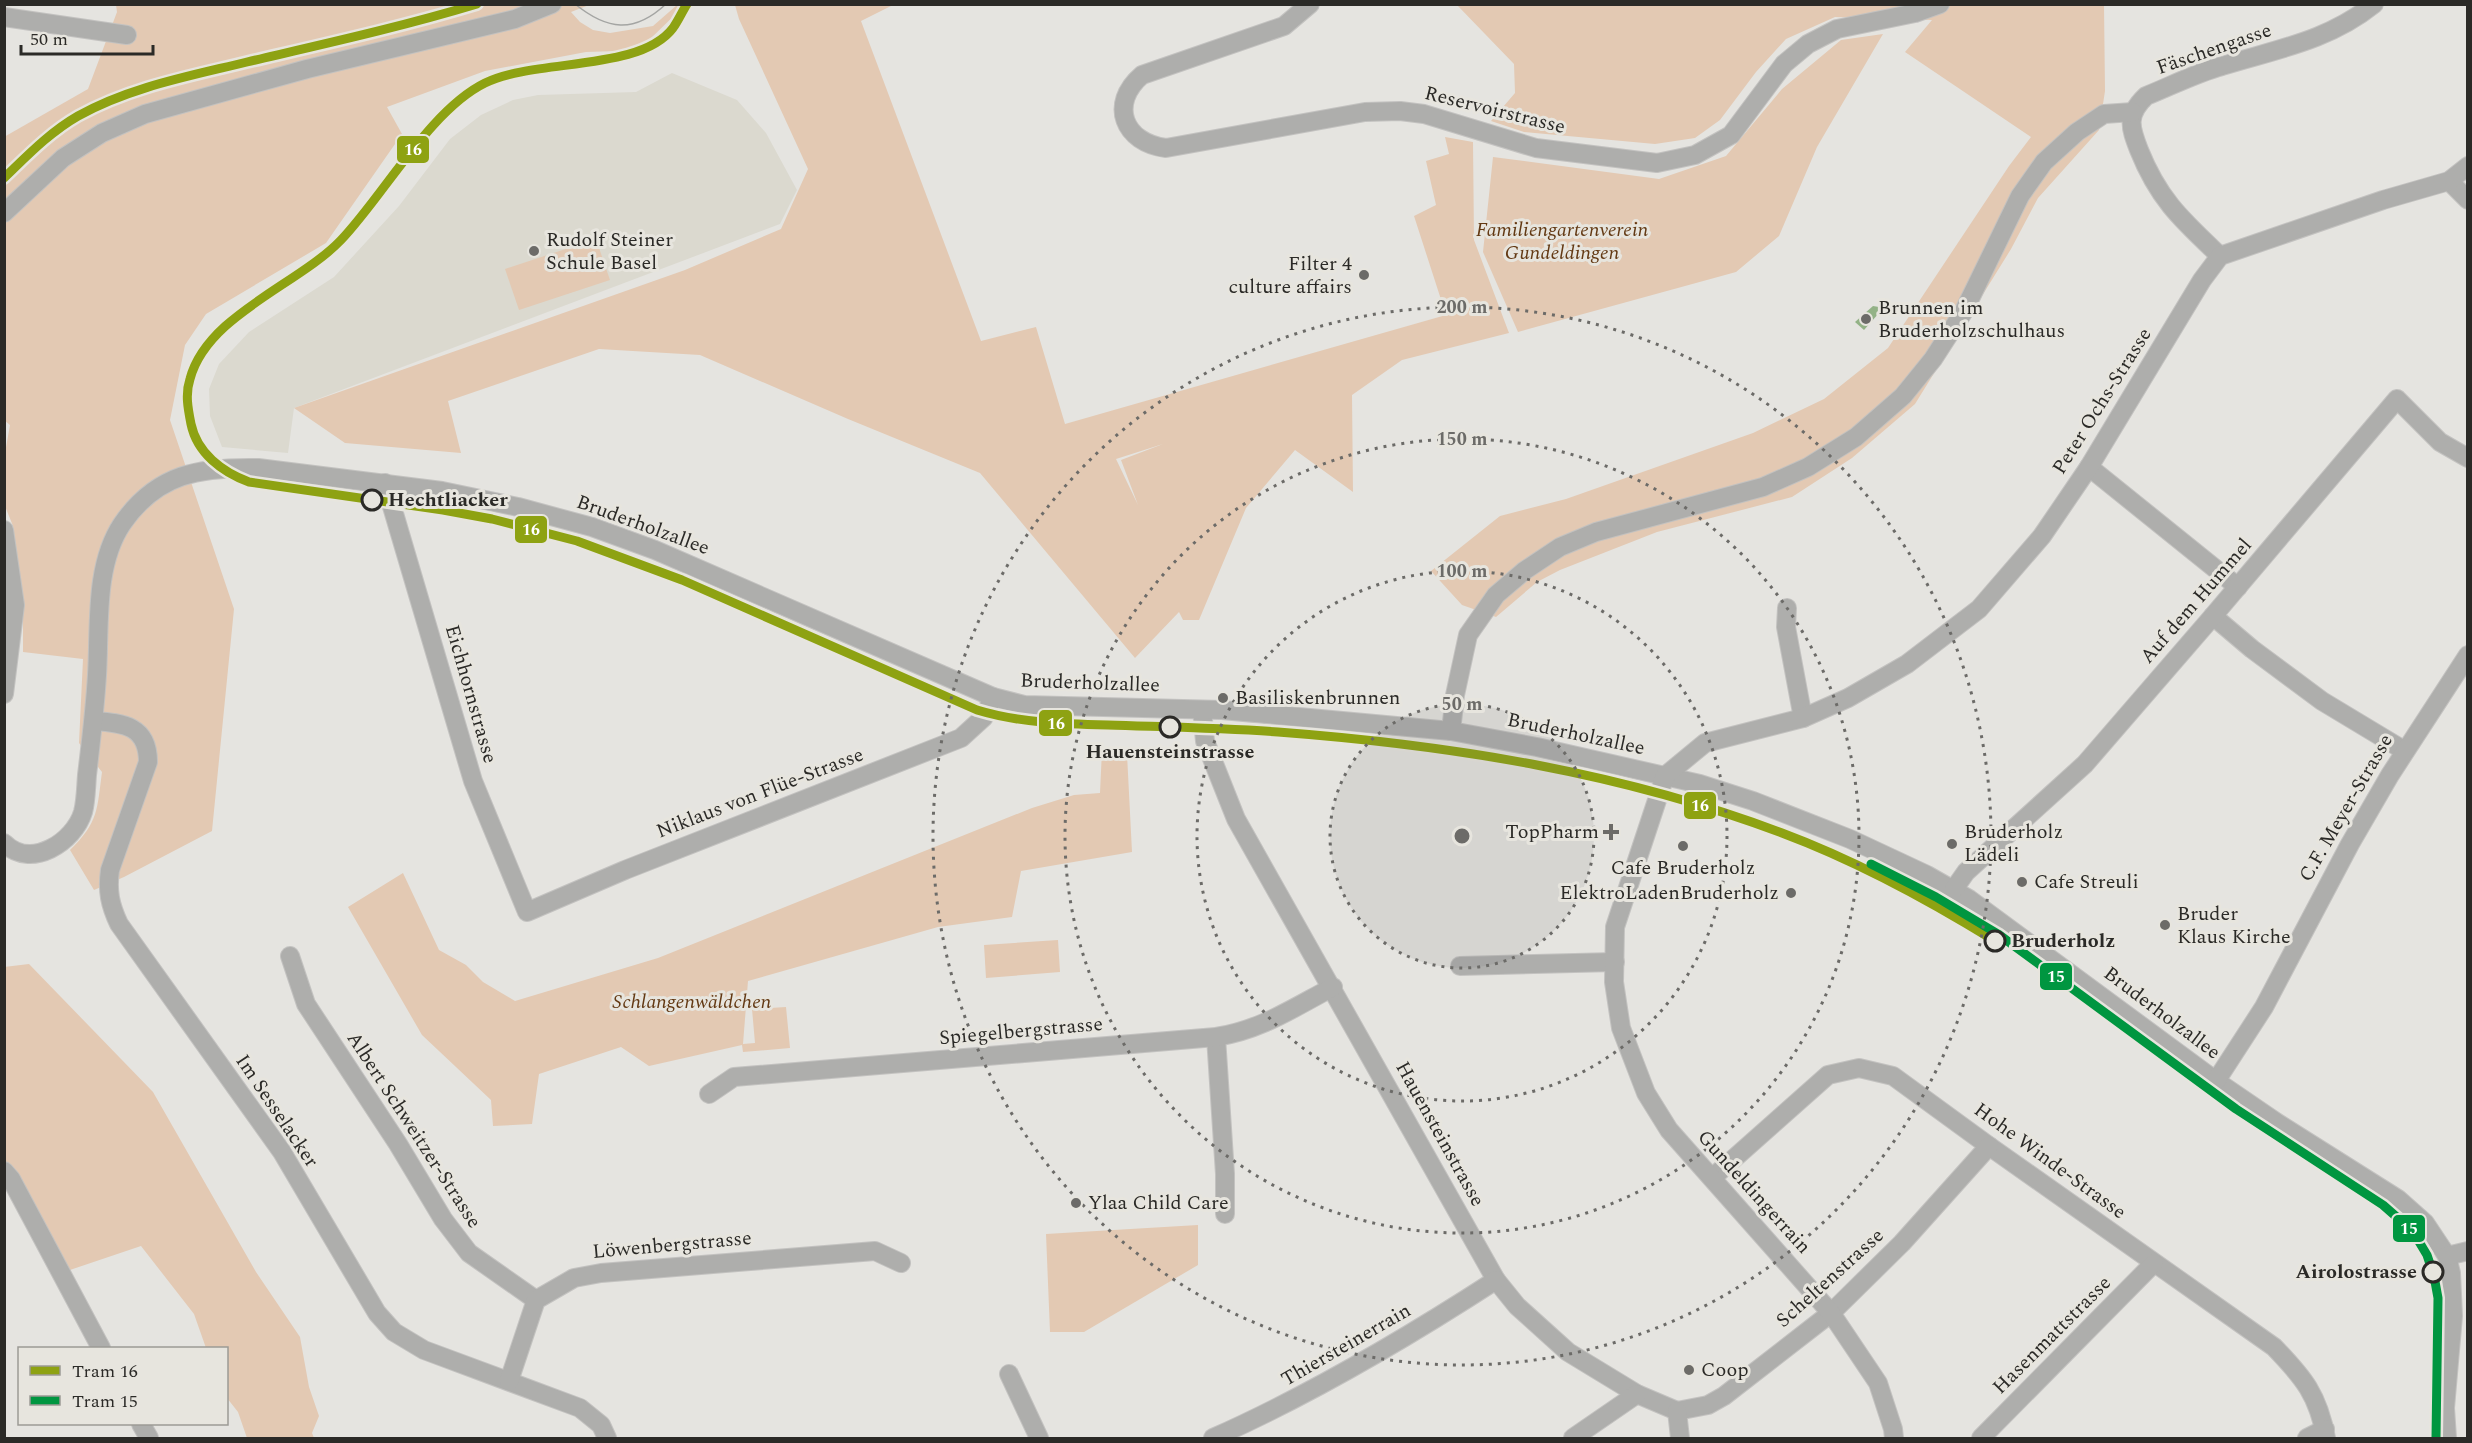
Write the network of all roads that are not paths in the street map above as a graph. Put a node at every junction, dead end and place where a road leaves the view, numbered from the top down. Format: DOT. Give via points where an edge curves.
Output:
graph roads {
  1 [pos="552,4"];
  2 [pos="1310,4"];
  3 [pos="1940,4"];
  4 [pos="2374,4"];
  5 [pos="4,17"];
  6 [pos="127,35"];
  7 [pos="2133,112"];
  8 [pos="2468,166"];
  9 [pos="2449,181"];
  10 [pos="2468,200"];
  11 [pos="4,213"];
  12 [pos="2220,256"];
  13 [pos="2468,458"];
  14 [pos="2089,467"];
  15 [pos="385,483"];
  16 [pos="4,530"];
  17 [pos="2238,587"];
  18 [pos="1787,608"];
  19 [pos="2213,616"];
  20 [pos="2468,655"];
  21 [pos="4,694"];
  22 [pos="993,698"];
  23 [pos="1202,710"];
  24 [pos="1803,718"];
  25 [pos="94,721"];
  26 [pos="1451,731"];
  27 [pos="2405,751"];
  28 [pos="1665,776"];
  29 [pos="4,843"];
  30 [pos="1954,889"];
  31 [pos="527,912"];
  32 [pos="290,956"];
  33 [pos="1615,962"];
  34 [pos="1460,966"];
  35 [pos="1333,987"];
  36 [pos="1216,1037"];
  37 [pos="2216,1081"];
  38 [pos="709,1094"];
  39 [pos="1989,1146"];
  40 [pos="4,1171"];
  41 [pos="1712,1178"];
  42 [pos="1225,1214"];
  43 [pos="2468,1251"];
  44 [pos="2447,1256"];
  45 [pos="901,1263"];
  46 [pos="2154,1263"];
  47 [pos="1496,1280"];
  48 [pos="536,1300"];
  49 [pos="1831,1313"];
  50 [pos="100,1347"];
  51 [pos="1009,1374"];
  52 [pos="509,1381"];
  53 [pos="1637,1394"];
  54 [pos="1677,1411"];
  55 [pos="2326,1434"];
  56 [pos="607,1438"];
  57 [pos="1039,1438"];
  58 [pos="1213,1438"];
  59 [pos="1573,1438"];
  60 [pos="1680,1438"];
  61 [pos="1894,1438"];
  62 [pos="1981,1438"];
  63 [pos="2307,1438"];
  64 [pos="2447,1438"];
  1 -- 11 [label="street" via="515,19 308,69 145,114 102,133 63,158"];
  2 -- 3 [label="street, Reservoirstrasse" via="1284,26 1142,75 1127,94 1126,125 1136,138 1150,146 1166,148 1365,112 1400,111 1424,114 1536,148 1657,163 1695,154 1731,135 1784,64 1808,44 1837,29"];
  4 -- 7 [label="street, Fäschengasse" via="2337,30 2220,66 2146,96"];
  5 -- 6 [label="street"];
  7 -- 12 [label="street" via="2133,135 2151,178 2172,210"];
  7 -- 26 [label="street" via="2104,114 2044,162 2020,196 1964,311 1933,359 1903,396 1856,437 1808,467 1763,487 1596,532 1560,547 1496,595 1468,635"];
  8 -- 9 [label="street"];
  9 -- 10 [label="street"];
  9 -- 12 [label="street"];
  12 -- 14 [label="street, Peter Ochs-Strasse" via="2202,279"];
  13 -- 17 [label="street, Auf dem Hummel" via="2440,441 2397,399"];
  14 -- 17 [label="street"];
  14 -- 24 [label="street, Peter Ochs-Strasse" via="2042,536 1979,609 1907,664"];
  15 -- 22 [label="street, Bruderholzallee" via="518,507 613,535 707,572"];
  15 -- 25 [label="street, Bruderholzallee" via="229,468 176,476 145,496 121,525 106,560"];
  15 -- 31 [label="street, Eichhornstrasse" via="473,781"];
  16 -- 21 [label="street" via="15,605"];
  17 -- 19 [label="street, Auf dem Hummel"];
  18 -- 24 [label="street" via="1786,627"];
  19 -- 27 [label="street" via="2322,701"];
  19 -- 30 [label="street, Auf dem Hummel" via="2085,764 1966,872"];
  20 -- 27 [label="street, C.F. Meyer-Strasse"];
  22 -- 23 [label="street, Bruderholzallee" via="1024,705"];
  22 -- 31 [label="street, Niklaus von Flüe-Strasse" via="984,717 962,738"];
  23 -- 26 [label="street, Bruderholzallee"];
  23 -- 35 [label="street, Hauensteinstrasse" via="1205,741 1236,819"];
  24 -- 28 [label="street, Peter Ochs-Strasse" via="1705,743"];
  25 -- 29 [label="street" via="83,812 72,833 51,850 30,854"];
  25 -- 52 [label="street, Im Sesselacker" via="130,727 141,735 148,751 148,762 107,887 110,906 119,924 282,1152 377,1313 394,1332 424,1350"];
  26 -- 28 [label="street, Bruderholzallee"];
  27 -- 37 [label="street, C.F. Meyer-Strasse" via="2350,843 2264,1007"];
  28 -- 30 [label="street, Bruderholzallee" via="1753,801 1850,839"];
  28 -- 33 [label="street, Gundeldingerrain" via="1615,927"];
  30 -- 37 [label="street, Bruderholzallee"];
  32 -- 48 [label="street, Albert Schweitzer-Strasse" via="306,1004 443,1220 469,1253"];
  33 -- 34 [label="street"];
  33 -- 41 [label="street, Gundeldingerrain" via="1621,1028 1646,1093 1669,1130"];
  35 -- 36 [label="street, Spiegelbergstrasse" via="1264,1025"];
  35 -- 47 [label="street, Hauensteinstrasse"];
  36 -- 38 [label="street, Spiegelbergstrasse" via="734,1077"];
  36 -- 42 [label="street"];
  37 -- 44 [label="street, Bruderholzallee" via="2398,1198 2426,1223"];
  39 -- 41 [label="street, Hohe Winde-Strasse" via="1893,1076 1859,1068 1828,1075"];
  39 -- 46 [label="street, Hohe Winde-Strasse"];
  39 -- 49 [label="street, Scheltenstrasse" via="1902,1243"];
  40 -- 50 [label="street"];
  41 -- 49 [label="street, Gundeldingerrain"];
  43 -- 44 [label="street"];
  44 -- 64 [label="street, Bruderholzallee" via="2453,1316 2445,1408"];
  45 -- 48 [label="street, Löwenbergstrasse" via="875,1251 601,1273 574,1278"];
  46 -- 55 [label="street, Hohe Winde-Strasse" via="2274,1347 2315,1396"];
  46 -- 62 [label="street, Hasenmattstrasse"];
  47 -- 53 [label="street, Hauensteinstrasse" via="1517,1306 1568,1353"];
  47 -- 58 [label="street, Thiersteinerrain" via="1348,1371 1271,1413"];
  48 -- 52 [label="street"];
  49 -- 54 [label="street, Scheltenstrasse" via="1724,1396 1708,1405"];
  49 -- 61 [label="street, Gundeldingerrain" via="1878,1383"];
  51 -- 57 [label="street"];
  52 -- 56 [label="street, Im Sesselacker" via="580,1408 601,1425"];
  53 -- 54 [label="street, Hauensteinstrasse"];
  53 -- 59 [label="street"];
  54 -- 60 [label="street"];
  55 -- 63 [label="street"];
}
